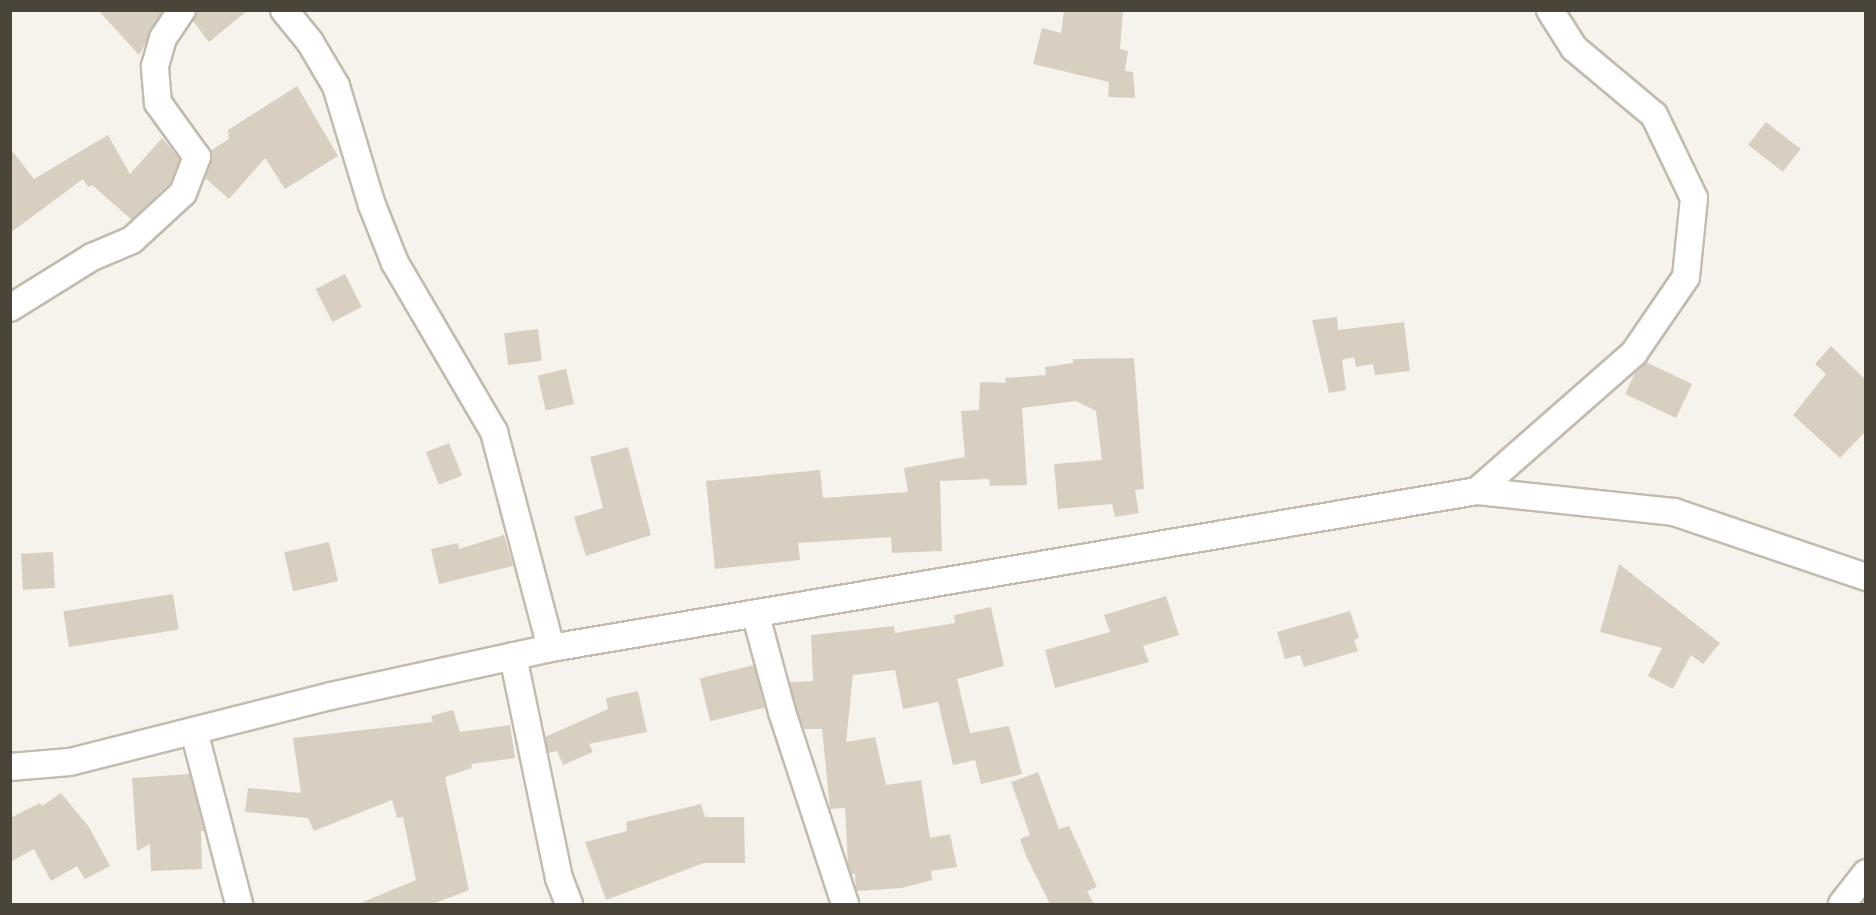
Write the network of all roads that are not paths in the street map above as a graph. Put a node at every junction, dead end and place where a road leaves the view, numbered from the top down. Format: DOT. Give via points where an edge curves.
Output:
graph roads {
  1 [pos="182,10"];
  2 [pos="284,10"];
  3 [pos="1550,10"];
  4 [pos="10,308"];
  5 [pos="1477,491"];
  6 [pos="1866,577"];
  7 [pos="756,616"];
  8 [pos="551,648"];
  9 [pos="513,656"];
  10 [pos="194,730"];
  11 [pos="10,767"];
  12 [pos="1866,873"];
  13 [pos="239,904"];
  14 [pos="568,904"];
  15 [pos="845,904"];
  16 [pos="1842,904"];
  1 -- 4 [label="street" via="163,38 155,66 158,104 197,157 183,193 132,240 92,257"];
  2 -- 8 [label="street" via="310,42 336,86 372,206 395,263 494,432"];
  3 -- 5 [label="street" via="1574,48 1654,115 1694,198 1686,277 1634,353"];
  5 -- 6 [label="street" via="1674,512"];
  5 -- 7 [label="street"];
  7 -- 8 [label="street"];
  7 -- 15 [label="street" via="782,712"];
  8 -- 9 [label="street"];
  9 -- 10 [label="street"];
  9 -- 14 [label="street" via="559,878"];
  10 -- 11 [label="street" via="70,762"];
  10 -- 13 [label="street"];
  12 -- 16 [label="street"];
}
